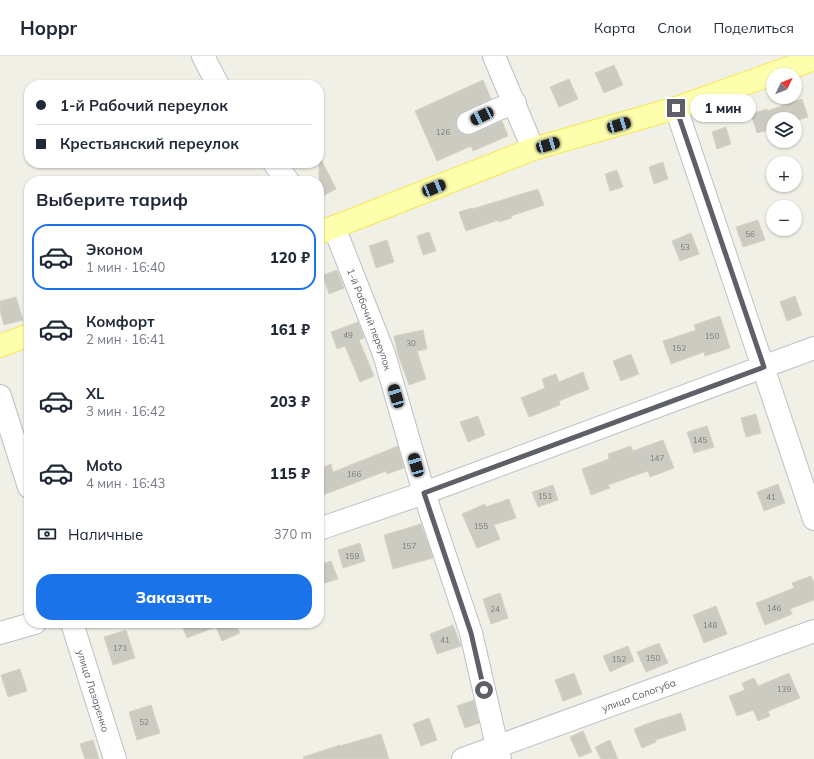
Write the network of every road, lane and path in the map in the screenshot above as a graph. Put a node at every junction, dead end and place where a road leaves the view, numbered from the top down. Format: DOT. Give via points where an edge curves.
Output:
graph roads {
  1 [pos="204,56"];
  2 [pos="494,56"];
  3 [pos="814,59"];
  4 [pos="216,80"];
  5 [pos="515,103"];
  6 [pos="676,108"];
  7 [pos="468,123"];
  8 [pos="533,149"];
  9 [pos="278,168"];
  10 [pos="284,176"];
  11 [pos="327,230"];
  12 [pos="24,337"];
  13 [pos="0,346"];
  14 [pos="814,348"];
  15 [pos="764,367"];
  16 [pos="0,396"];
  17 [pos="24,471"];
  18 [pos="424,493"];
  19 [pos="814,519"];
  20 [pos="324,526"];
  21 [pos="24,626"];
  22 [pos="74,628"];
  23 [pos="814,631"];
  24 [pos="0,633"];
  25 [pos="498,753"];
  26 [pos="115,759"];
  27 [pos="462,759"];
  1 -- 4 [label="street"];
  2 -- 5 [label="street"];
  3 -- 6 [label="main road"];
  5 -- 7 [label="street"];
  5 -- 8 [label="street"];
  6 -- 8 [label="main road"];
  6 -- 15 [label="street"];
  8 -- 11 [label="main road"];
  9 -- 10 [label="street"];
  11 -- 18 [label="street, 1-й Рабочий переулок" via="384,354"];
  12 -- 13 [label="main road"];
  14 -- 15 [label="street"];
  15 -- 18 [label="street"];
  15 -- 19 [label="street"];
  16 -- 17 [label="street"];
  18 -- 20 [label="street"];
  18 -- 25 [label="street, 1-й Рабочий переулок" via="471,633"];
  21 -- 24 [label="street"];
  22 -- 26 [label="street, улица Лазаренко"];
  23 -- 25 [label="street, улица Сологуба"];
  25 -- 27 [label="street, улица Сологуба"];
}
